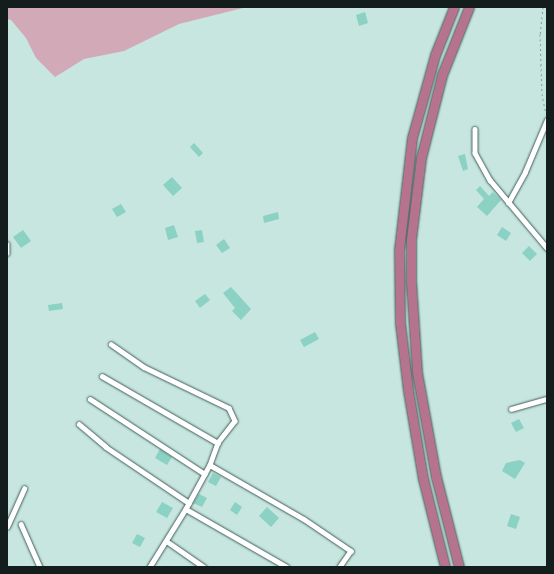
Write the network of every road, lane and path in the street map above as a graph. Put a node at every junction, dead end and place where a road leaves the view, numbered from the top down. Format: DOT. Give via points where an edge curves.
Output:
graph roads {
  1 [pos="454,7"];
  2 [pos="469,7"];
  3 [pos="543,7"];
  4 [pos="547,117"];
  5 [pos="547,120"];
  6 [pos="475,129"];
  7 [pos="508,203"];
  8 [pos="7,244"];
  9 [pos="547,248"];
  10 [pos="7,252"];
  11 [pos="112,344"];
  12 [pos="102,376"];
  13 [pos="90,399"];
  14 [pos="547,399"];
  15 [pos="511,409"];
  16 [pos="79,424"];
  17 [pos="218,443"];
  18 [pos="210,465"];
  19 [pos="205,474"];
  20 [pos="24,489"];
  21 [pos="189,503"];
  22 [pos="186,509"];
  23 [pos="21,524"];
  24 [pos="7,527"];
  25 [pos="168,542"];
  26 [pos="40,567"];
  27 [pos="150,567"];
  28 [pos="204,567"];
  29 [pos="287,567"];
  30 [pos="340,567"];
  31 [pos="445,567"];
  32 [pos="459,567"];
  1 -- 31 [label="highway" via="435,55 412,138 399,250 400,323 408,390 423,479"];
  2 -- 32 [label="highway" via="442,76 421,158 412,239 411,281 417,372 436,477"];
  3 -- 4 [label="path" via="540,34 542,94"];
  5 -- 7 [label="street" via="525,172"];
  6 -- 7 [label="street" via="478,160"];
  7 -- 9 [label="street"];
  8 -- 10 [label="street"];
  11 -- 17 [label="street" via="144,367 229,408 235,421"];
  12 -- 17 [label="street"];
  13 -- 19 [label="street"];
  14 -- 15 [label="street"];
  16 -- 21 [label="street" via="106,447"];
  17 -- 18 [label="street"];
  18 -- 19 [label="street"];
  18 -- 30 [label="street" via="304,519 351,550"];
  19 -- 21 [label="street"];
  20 -- 24 [label="street"];
  21 -- 22 [label="street"];
  22 -- 25 [label="street"];
  22 -- 29 [label="street"];
  23 -- 26 [label="street"];
  25 -- 27 [label="street"];
  25 -- 28 [label="street"];
}
